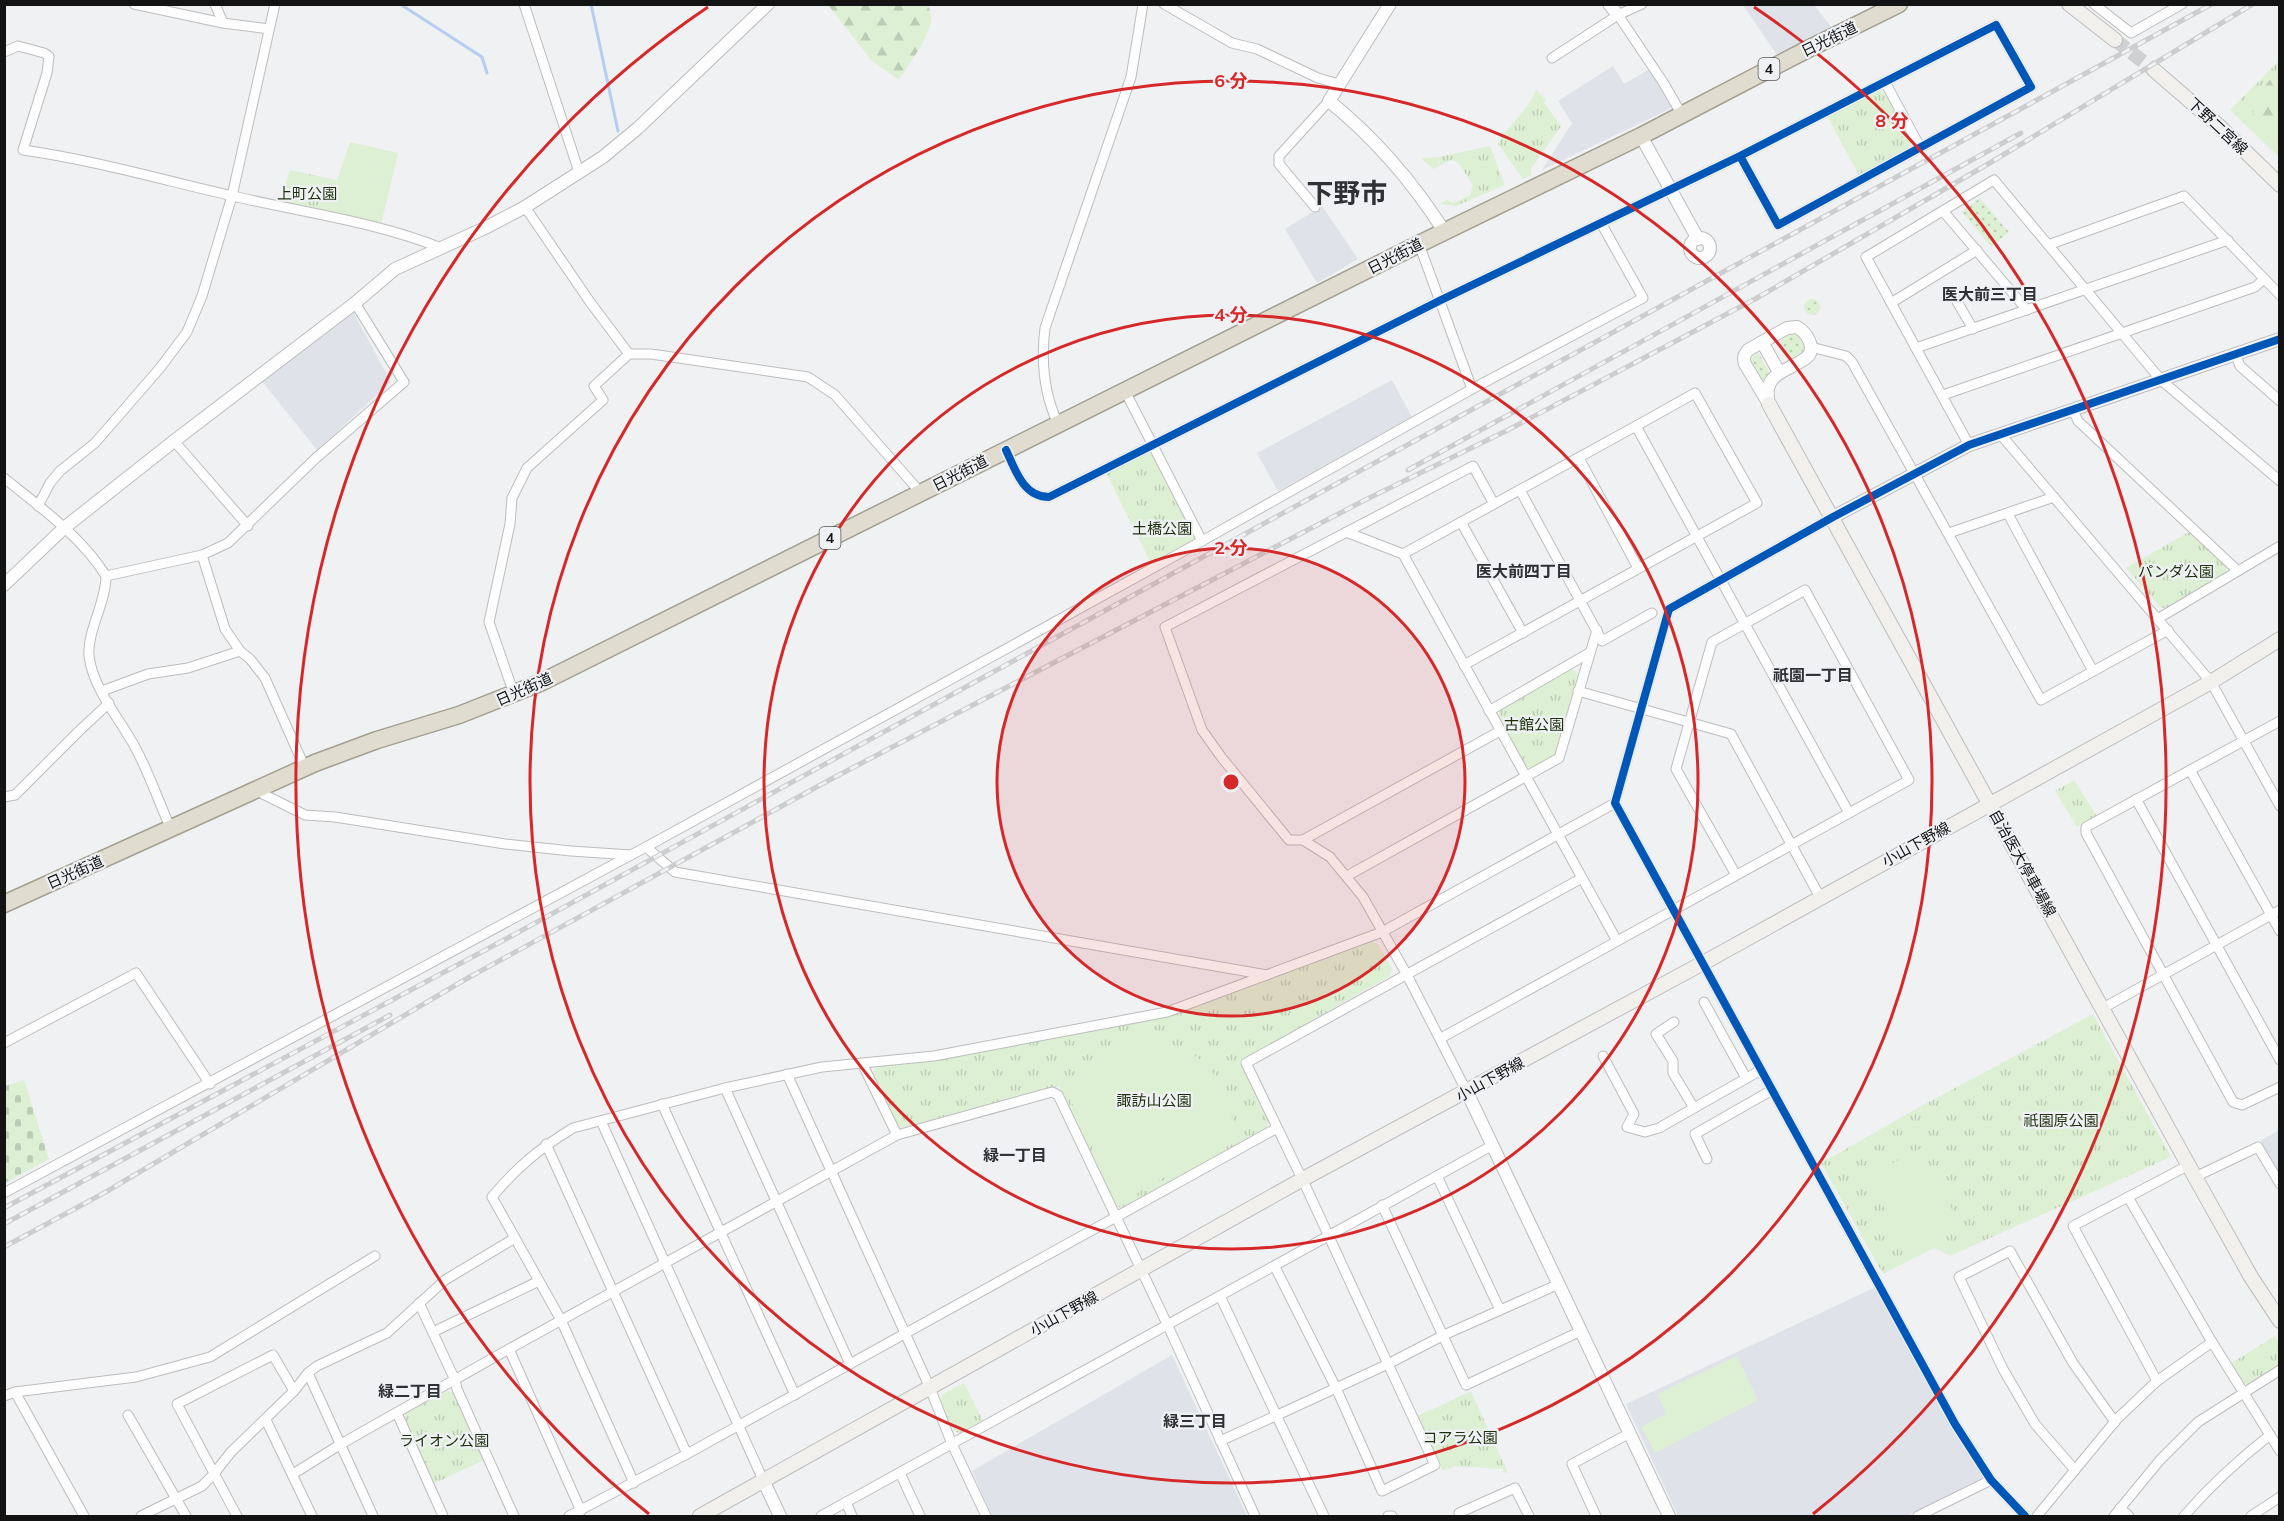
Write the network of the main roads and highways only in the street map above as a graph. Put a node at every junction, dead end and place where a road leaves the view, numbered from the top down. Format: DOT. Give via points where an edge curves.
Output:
graph roads {
  1 [pos="1899,4"];
  2 [pos="2069,4"];
  3 [pos="2115,40"];
  4 [pos="2154,70"];
  5 [pos="2280,185"];
  6 [pos="1769,404"];
  7 [pos="2280,639"];
  8 [pos="1990,803"];
  9 [pos="4,904"];
  10 [pos="2280,1322"];
  11 [pos="700,1516"];
  1 -- 9 [label="highway, 日光街道 / 4" via="1641,136 514,694 304,768"];
  2 -- 3 [label="main road"];
  4 -- 5 [label="main road, 下野二宮線"];
  6 -- 8 [label="main road, 自治医大停車場線"];
  7 -- 8 [label="main road, 小山下野線" via="2211,682"];
  8 -- 10 [label="main road, 自治医大停車場線" via="2251,1277"];
  8 -- 11 [label="main road, 小山下野線" via="1303,1179"];
}
